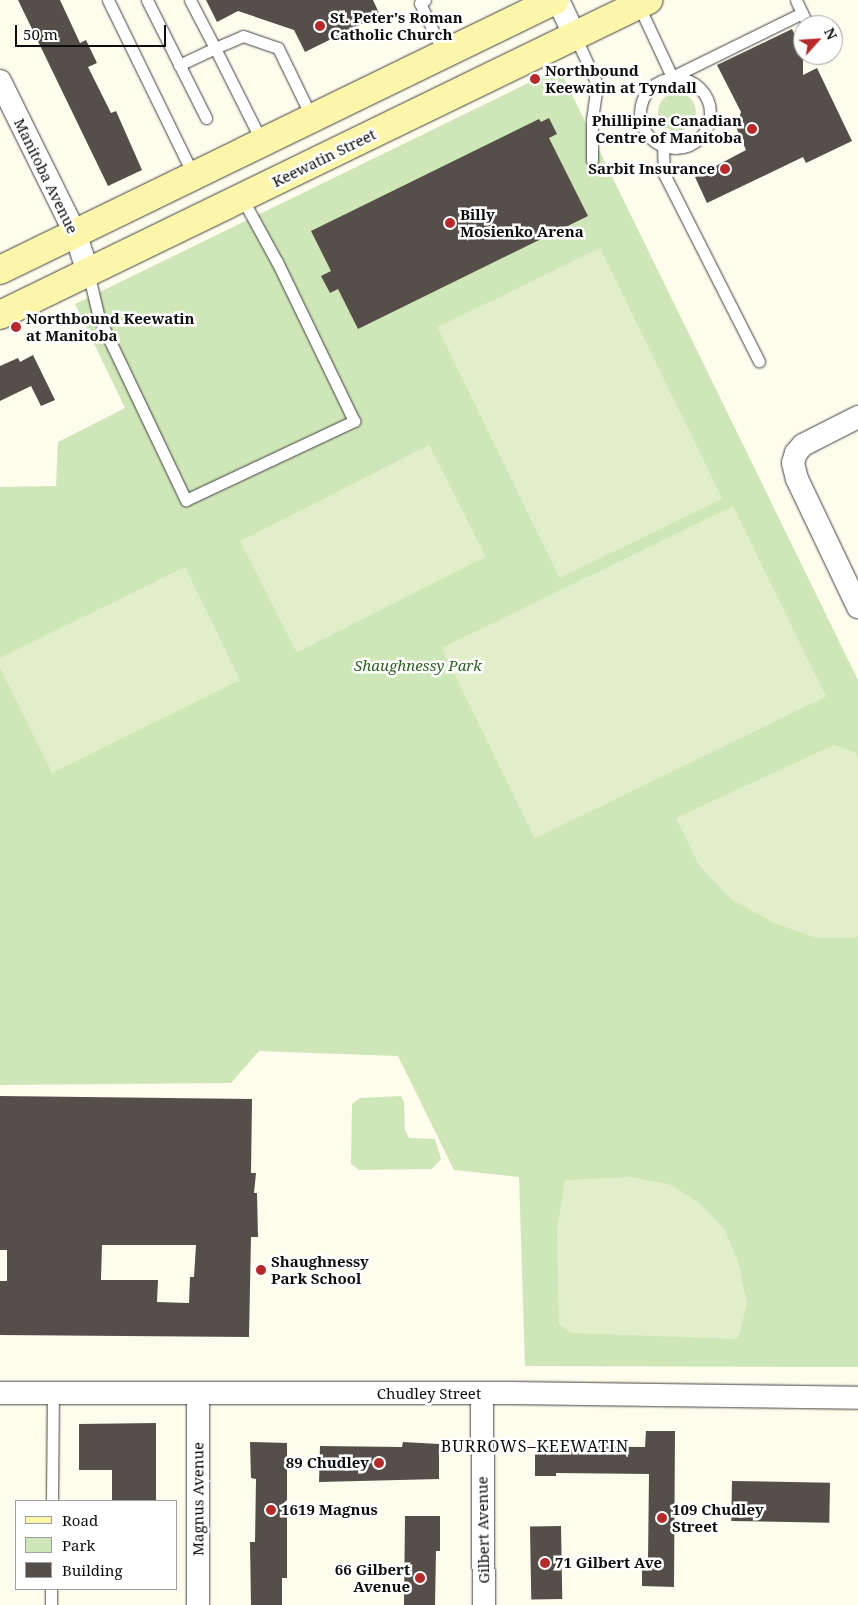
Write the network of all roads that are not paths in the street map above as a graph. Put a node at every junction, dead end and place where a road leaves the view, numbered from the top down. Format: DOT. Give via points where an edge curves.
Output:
graph roads {
  1 [pos="108,0"];
  2 [pos="147,0"];
  3 [pos="190,0"];
  4 [pos="556,0"];
  5 [pos="796,0"];
  6 [pos="421,1"];
  7 [pos="643,2"];
  8 [pos="802,14"];
  9 [pos="575,36"];
  10 [pos="214,48"];
  11 [pos="444,54"];
  12 [pos="180,65"];
  13 [pos="672,77"];
  14 [pos="0,81"];
  15 [pos="7,112"];
  16 [pos="206,118"];
  17 [pos="312,118"];
  18 [pos="262,142"];
  19 [pos="663,146"];
  20 [pos="592,160"];
  21 [pos="194,176"];
  22 [pos="242,198"];
  23 [pos="75,234"];
  24 [pos="0,270"];
  25 [pos="88,272"];
  26 [pos="0,315"];
  27 [pos="759,361"];
  28 [pos="858,417"];
  29 [pos="858,607"];
  30 [pos="0,1393"];
  31 [pos="53,1393"];
  32 [pos="198,1393"];
  33 [pos="482,1395"];
  34 [pos="858,1398"];
  35 [pos="52,1500"];
  36 [pos="51,1590"];
  37 [pos="51,1605"];
  38 [pos="198,1605"];
  39 [pos="484,1605"];
  1 -- 21 [label="lane"];
  2 -- 12 [label="lane"];
  3 -- 10 [label="lane"];
  4 -- 9 [label="street"];
  4 -- 11 [label="main road"];
  5 -- 8 [label="lane"];
  6 -- 11 [label="lane"];
  7 -- 9 [label="main road, Keewatin Street"];
  7 -- 13 [label="lane"];
  8 -- 13 [label="lane"];
  9 -- 20 [label="lane" via="597,84 592,119"];
  9 -- 22 [label="main road, Keewatin Street"];
  10 -- 12 [label="lane"];
  10 -- 17 [label="lane" via="244,36 278,48"];
  10 -- 18 [label="lane"];
  11 -- 17 [label="main road"];
  12 -- 16 [label="lane"];
  13 -- 19 [label="lane" via="650,87 639,108 644,131"];
  13 -- 19 [label="lane" via="688,80 702,90 708,100 709,123 704,133 686,147"];
  14 -- 15 [label="street, Manitoba Avenue"];
  15 -- 23 [label="street, Manitoba Avenue"];
  17 -- 18 [label="main road"];
  18 -- 21 [label="main road"];
  19 -- 27 [label="lane" via="664,174"];
  21 -- 23 [label="main road"];
  22 -- 25 [label="main road, Keewatin Street"];
  22 -- 25 [label="lane" via="354,421 186,500 99,318"];
  23 -- 24 [label="main road"];
  23 -- 25 [label="street, Manitoba Avenue"];
  25 -- 26 [label="main road, Keewatin Street"];
  28 -- 29 [label="street" via="803,445 794,458 797,479"];
  30 -- 31 [label="street, Chudley Street"];
  31 -- 32 [label="street, Chudley Street"];
  31 -- 35 [label="lane"];
  32 -- 33 [label="street, Chudley Street"];
  32 -- 38 [label="street, Magnus Avenue"];
  33 -- 34 [label="street, Chudley Street"];
  33 -- 39 [label="street, Gilbert Avenue"];
  36 -- 37 [label="lane"];
}
